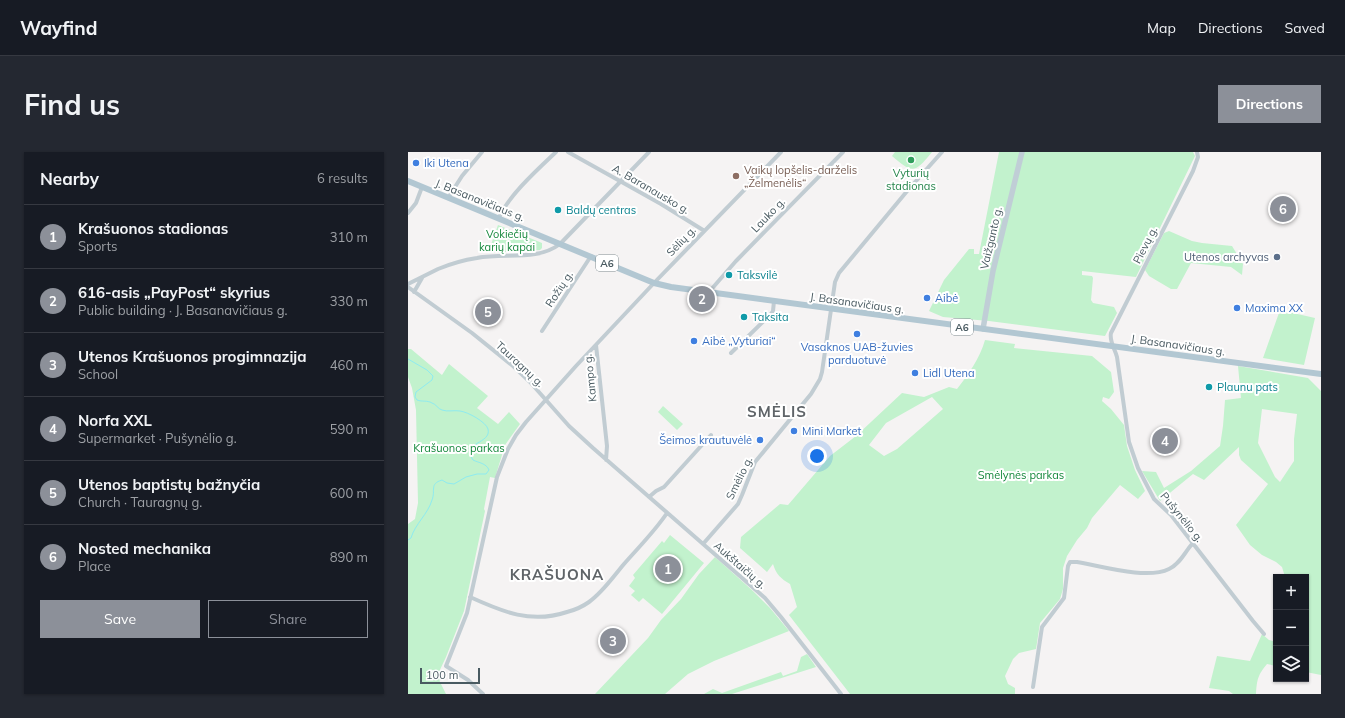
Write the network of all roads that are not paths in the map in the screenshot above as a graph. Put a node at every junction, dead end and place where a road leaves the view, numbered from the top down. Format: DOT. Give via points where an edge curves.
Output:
graph roads {
  1 [pos="482,152"];
  2 [pos="556,152"];
  3 [pos="568,152"];
  4 [pos="649,152"];
  5 [pos="843,152"];
  6 [pos="942,152"];
  7 [pos="1022,152"];
  8 [pos="1197,152"];
  9 [pos="778,153"];
  10 [pos="408,181"];
  11 [pos="620,182"];
  12 [pos="422,187"];
  13 [pos="448,198"];
  14 [pos="408,213"];
  15 [pos="499,218"];
  16 [pos="704,230"];
  17 [pos="560,244"];
  18 [pos="590,256"];
  19 [pos="422,277"];
  20 [pos="654,283"];
  21 [pos="408,285"];
  22 [pos="414,292"];
  23 [pos="709,293"];
  24 [pos="774,301"];
  25 [pos="831,309"];
  26 [pos="983,329"];
  27 [pos="542,331"];
  28 [pos="596,345"];
  29 [pos="1114,346"];
  30 [pos="731,353"];
  31 [pos="1321,374"];
  32 [pos="546,400"];
  33 [pos="712,435"];
  34 [pos="606,460"];
  35 [pos="611,464"];
  36 [pos="649,497"];
  37 [pos="667,513"];
  38 [pos="703,544"];
  39 [pos="1192,544"];
  40 [pos="470,597"];
  41 [pos="1264,634"];
  42 [pos="1032,688"];
  43 [pos="483,694"];
  44 [pos="841,694"];
  1 -- 13 [label="street"];
  2 -- 15 [label="street" via="518,191"];
  3 -- 11 [label="street, A. Baranausko g."];
  4 -- 11 [label="street"];
  5 -- 23 [label="street, Lauko g." via="736,261"];
  6 -- 25 [label="street, Smėlio g." via="839,273"];
  7 -- 26 [label="main road, Vaižganto g." via="991,282"];
  8 -- 29 [label="street, Pievų g." via="1193,171 1111,333 1110,338"];
  9 -- 16 [label="street, Sėlių g."];
  10 -- 12 [label="main road, J. Basanavičiaus g. / A6"];
  11 -- 16 [label="street, A. Baranausko g."];
  11 -- 17 [label="street"];
  12 -- 13 [label="main road, J. Basanavičiaus g. / A6"];
  12 -- 14 [label="street" via="416,203"];
  13 -- 15 [label="main road, J. Basanavičiaus g. / A6"];
  15 -- 17 [label="main road, J. Basanavičiaus g. / A6"];
  16 -- 20 [label="street, Sėlių g."];
  17 -- 18 [label="main road, J. Basanavičiaus g. / A6"];
  17 -- 19 [label="street" via="537,254 475,258 440,268"];
  18 -- 20 [label="main road, J. Basanavičiaus g. / A6"];
  18 -- 27 [label="street, Rožių g."];
  19 -- 21 [label="street"];
  19 -- 22 [label="street"];
  20 -- 23 [label="main road, J. Basanavičiaus g. / A6"];
  20 -- 28 [label="street, Sėlių g."];
  21 -- 22 [label="street, Tauragnų g."];
  22 -- 32 [label="street, Tauragnų g." via="504,359"];
  23 -- 24 [label="main road, J. Basanavičiaus g. / A6"];
  24 -- 25 [label="main road, J. Basanavičiaus g. / A6"];
  24 -- 30 [label="street" via="771,314"];
  25 -- 26 [label="main road, J. Basanavičiaus g. / A6"];
  25 -- 38 [label="street, Smėlio g." via="820,379 811,394 756,462 740,500"];
  26 -- 29 [label="main road, J. Basanavičiaus g. / A6"];
  28 -- 32 [label="street, Kampo g."];
  28 -- 34 [label="street, Kampo g."];
  29 -- 31 [label="main road, J. Basanavičiaus g. / A6"];
  29 -- 39 [label="street, Pušynėlio g." via="1129,442 1138,468 1154,499"];
  32 -- 34 [label="street, Tauragnų g." via="569,426"];
  32 -- 40 [label="street, Kampo g." via="516,435 500,466"];
  33 -- 36 [label="street" via="664,487"];
  34 -- 35 [label="street, Tauragnų g."];
  35 -- 36 [label="street, Aukštaičių g."];
  36 -- 37 [label="street, Aukštaičių g."];
  37 -- 38 [label="street, Aukštaičių g."];
  37 -- 40 [label="street" via="602,590 580,608 552,616 518,616"];
  38 -- 44 [label="street, Aukštaičių g." via="765,598"];
  39 -- 41 [label="street, Pušynėlio g."];
  39 -- 42 [label="street" via="1178,563 1169,570 1153,573 1140,574 1070,562 1064,598 1042,627"];
  40 -- 43 [label="street, Kampo g." via="467,613 446,666 468,680"];
}
